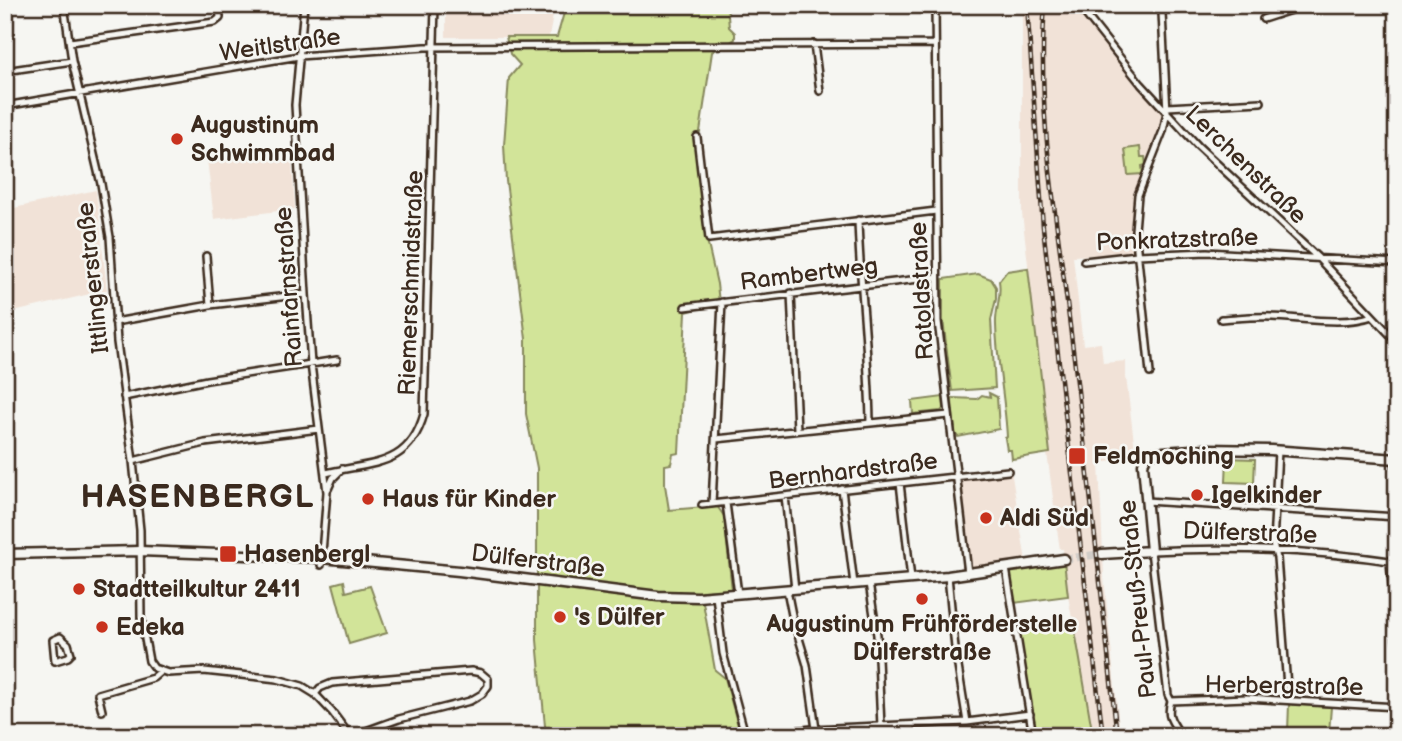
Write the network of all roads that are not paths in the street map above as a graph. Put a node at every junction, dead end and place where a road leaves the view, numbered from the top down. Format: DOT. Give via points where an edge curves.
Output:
graph roads {
  1 [pos="64,5"];
  2 [pos="219,5"];
  3 [pos="304,5"];
  4 [pos="435,5"];
  5 [pos="935,5"];
  6 [pos="1078,5"];
  7 [pos="1306,5"];
  8 [pos="1162,13"];
  9 [pos="1263,19"];
  10 [pos="70,42"];
  11 [pos="814,44"];
  12 [pos="934,44"];
  13 [pos="435,47"];
  14 [pos="299,56"];
  15 [pos="72,61"];
  16 [pos="5,71"];
  17 [pos="820,91"];
  18 [pos="81,95"];
  19 [pos="1261,102"];
  20 [pos="5,106"];
  21 [pos="1167,110"];
  22 [pos="697,137"];
  23 [pos="936,211"];
  24 [pos="858,220"];
  25 [pos="1137,255"];
  26 [pos="206,256"];
  27 [pos="1317,257"];
  28 [pos="1084,261"];
  29 [pos="1397,263"];
  30 [pos="936,277"];
  31 [pos="860,285"];
  32 [pos="791,293"];
  33 [pos="306,294"];
  34 [pos="722,302"];
  35 [pos="211,305"];
  36 [pos="685,307"];
  37 [pos="1372,316"];
  38 [pos="1222,319"];
  39 [pos="115,322"];
  40 [pos="1397,342"];
  41 [pos="337,360"];
  42 [pos="311,364"];
  43 [pos="1150,373"];
  44 [pos="124,397"];
  45 [pos="949,415"];
  46 [pos="870,422"];
  47 [pos="319,429"];
  48 [pos="797,430"];
  49 [pos="716,439"];
  50 [pos="1278,451"];
  51 [pos="1396,458"];
  52 [pos="133,461"];
  53 [pos="343,469"];
  54 [pos="1008,471"];
  55 [pos="326,473"];
  56 [pos="958,476"];
  57 [pos="1397,482"];
  58 [pos="900,483"];
  59 [pos="842,489"];
  60 [pos="327,492"];
  61 [pos="785,496"];
  62 [pos="1146,501"];
  63 [pos="726,503"];
  64 [pos="712,504"];
  65 [pos="702,505"];
  66 [pos="1275,509"];
  67 [pos="1397,517"];
  68 [pos="140,551"];
  69 [pos="1151,551"];
  70 [pos="1275,551"];
  71 [pos="5,554"];
  72 [pos="1102,554"];
  73 [pos="1064,559"];
  74 [pos="1394,561"];
  75 [pos="321,562"];
  76 [pos="1006,568"];
  77 [pos="968,573"];
  78 [pos="948,576"];
  79 [pos="911,579"];
  80 [pos="869,583"];
  81 [pos="853,584"];
  82 [pos="791,590"];
  83 [pos="738,595"];
  84 [pos="716,596"];
  85 [pos="1397,646"];
  86 [pos="71,654"];
  87 [pos="161,671"];
  88 [pos="315,694"];
  89 [pos="1288,699"];
  90 [pos="1171,701"];
  91 [pos="1397,706"];
  92 [pos="102,712"];
  93 [pos="1030,714"];
  94 [pos="968,722"];
  95 [pos="911,725"];
  96 [pos="881,727"];
  97 [pos="816,729"];
  98 [pos="351,736"];
  99 [pos="748,736"];
  100 [pos="911,736"];
  101 [pos="1033,736"];
  102 [pos="1179,736"];
  1 -- 10 [label="street, Ittlingerstraße"];
  2 -- 10 [label="street" via="220,18 215,22"];
  3 -- 14 [label="street, Rainfarnstraße"];
  4 -- 13 [label="street, Riemerschmidstraße"];
  5 -- 12 [label="street, Ratoldstraße"];
  6 -- 21 [label="street, Lerchenstraße"];
  7 -- 9 [label="street"];
  8 -- 21 [label="street"];
  10 -- 15 [label="street, Ittlingerstraße"];
  11 -- 12 [label="street, Weitlstraße"];
  11 -- 13 [label="street, Weitlstraße"];
  11 -- 17 [label="street"];
  12 -- 23 [label="street, Ratoldstraße"];
  13 -- 14 [label="street, Weitlstraße"];
  13 -- 53 [label="street, Riemerschmidstraße" via="424,414 414,440 392,459"];
  14 -- 18 [label="street, Weitlstraße"];
  14 -- 33 [label="street, Rainfarnstraße" via="295,105"];
  15 -- 16 [label="street"];
  15 -- 18 [label="street, Ittlingerstraße"];
  18 -- 20 [label="street, Weitlstraße"];
  18 -- 39 [label="street, Ittlingerstraße" via="110,234"];
  19 -- 21 [label="street"];
  21 -- 25 [label="street" via="1138,195"];
  21 -- 27 [label="street, Lerchenstraße"];
  22 -- 24 [label="street" via="709,239"];
  23 -- 24 [label="street"];
  23 -- 30 [label="street, Ratoldstraße"];
  24 -- 31 [label="street"];
  25 -- 27 [label="street, Ponkratzstraße" via="1207,252"];
  25 -- 28 [label="street, Ponkratzstraße"];
  25 -- 43 [label="street"];
  26 -- 35 [label="street"];
  27 -- 29 [label="street, Ponkratzstraße"];
  27 -- 37 [label="street, Lerchenstraße"];
  30 -- 31 [label="street, Rambertweg"];
  30 -- 45 [label="street, Ratoldstraße"];
  31 -- 32 [label="street, Rambertweg"];
  31 -- 46 [label="street"];
  32 -- 34 [label="street, Rambertweg"];
  32 -- 48 [label="street"];
  33 -- 35 [label="street"];
  33 -- 42 [label="street, Rainfarnstraße"];
  34 -- 36 [label="street, Rambertweg"];
  34 -- 49 [label="street"];
  35 -- 39 [label="street"];
  37 -- 38 [label="street"];
  37 -- 40 [label="street, Lerchenstraße"];
  39 -- 44 [label="street, Ittlingerstraße"];
  41 -- 42 [label="street"];
  42 -- 44 [label="street"];
  42 -- 47 [label="street, Rainfarnstraße"];
  44 -- 52 [label="street, Ittlingerstraße"];
  45 -- 46 [label="street"];
  45 -- 56 [label="street, Ratoldstraße"];
  46 -- 48 [label="street"];
  47 -- 52 [label="street" via="205,443"];
  47 -- 55 [label="street, Rainfarnstraße"];
  48 -- 49 [label="street"];
  49 -- 64 [label="street"];
  50 -- 51 [label="main road"];
  50 -- 62 [label="main road, Paul-Preuß-Straße" via="1150,453 1143,464"];
  50 -- 66 [label="street"];
  51 -- 57 [label="street"];
  52 -- 68 [label="street, Ittlingerstraße"];
  53 -- 55 [label="street, Riemerschmidstraße"];
  53 -- 60 [label="street"];
  54 -- 56 [label="street, Bernhardstraße"];
  55 -- 60 [label="street, Rainfarnstraße"];
  56 -- 58 [label="street, Bernhardstraße"];
  56 -- 77 [label="street, Ratoldstraße"];
  58 -- 59 [label="street, Bernhardstraße"];
  58 -- 79 [label="street"];
  59 -- 61 [label="street, Bernhardstraße"];
  59 -- 81 [label="street"];
  60 -- 75 [label="street, Rainfarnstraße"];
  61 -- 63 [label="street, Bernhardstraße"];
  61 -- 82 [label="street"];
  62 -- 66 [label="street"];
  62 -- 69 [label="main road, Paul-Preuß-Straße"];
  63 -- 64 [label="street, Bernhardstraße"];
  63 -- 83 [label="street"];
  64 -- 65 [label="street, Bernhardstraße"];
  66 -- 67 [label="street"];
  66 -- 70 [label="street"];
  68 -- 71 [label="main road, Dülferstraße"];
  68 -- 75 [label="main road, Dülferstraße"];
  68 -- 87 [label="street, Ittlingerstraße" via="144,640 149,662"];
  69 -- 70 [label="street, Dülferstraße"];
  69 -- 72 [label="main road, Dülferstraße"];
  69 -- 90 [label="street, Paul-Preuß-Straße"];
  70 -- 74 [label="street, Dülferstraße"];
  70 -- 89 [label="street"];
  73 -- 76 [label="main road, Dülferstraße"];
  74 -- 85 [label="street"];
  75 -- 84 [label="main road, Dülferstraße" via="472,572 658,596"];
  76 -- 77 [label="main road, Dülferstraße"];
  76 -- 93 [label="street"];
  77 -- 78 [label="main road, Dülferstraße"];
  78 -- 79 [label="main road, Dülferstraße"];
  78 -- 94 [label="street" via="954,648"];
  79 -- 80 [label="main road, Dülferstraße"];
  80 -- 81 [label="main road, Dülferstraße"];
  80 -- 96 [label="street" via="877,635"];
  81 -- 82 [label="main road, Dülferstraße"];
  82 -- 83 [label="main road, Dülferstraße"];
  82 -- 97 [label="street" via="789,607 807,665"];
  83 -- 84 [label="main road, Dülferstraße"];
  84 -- 99 [label="street" via="723,653"];
  86 -- 86 [label="street" via="55,661 52,640 64,639"];
  87 -- 88 [label="street" via="277,679"];
  87 -- 92 [label="street" via="153,678 98,694"];
  88 -- 98 [label="street"];
  88 -- 98 [label="street" via="332,683 374,678 471,671 488,679 482,694 470,701"];
  89 -- 90 [label="street, Herbergstraße"];
  89 -- 91 [label="street, Herbergstraße"];
  90 -- 102 [label="street, Paul-Preuß-Straße" via="1171,723"];
  93 -- 94 [label="street"];
  93 -- 101 [label="street"];
  94 -- 95 [label="street"];
  95 -- 96 [label="street"];
  95 -- 100 [label="street"];
  96 -- 97 [label="street"];
  97 -- 99 [label="street"];
}
